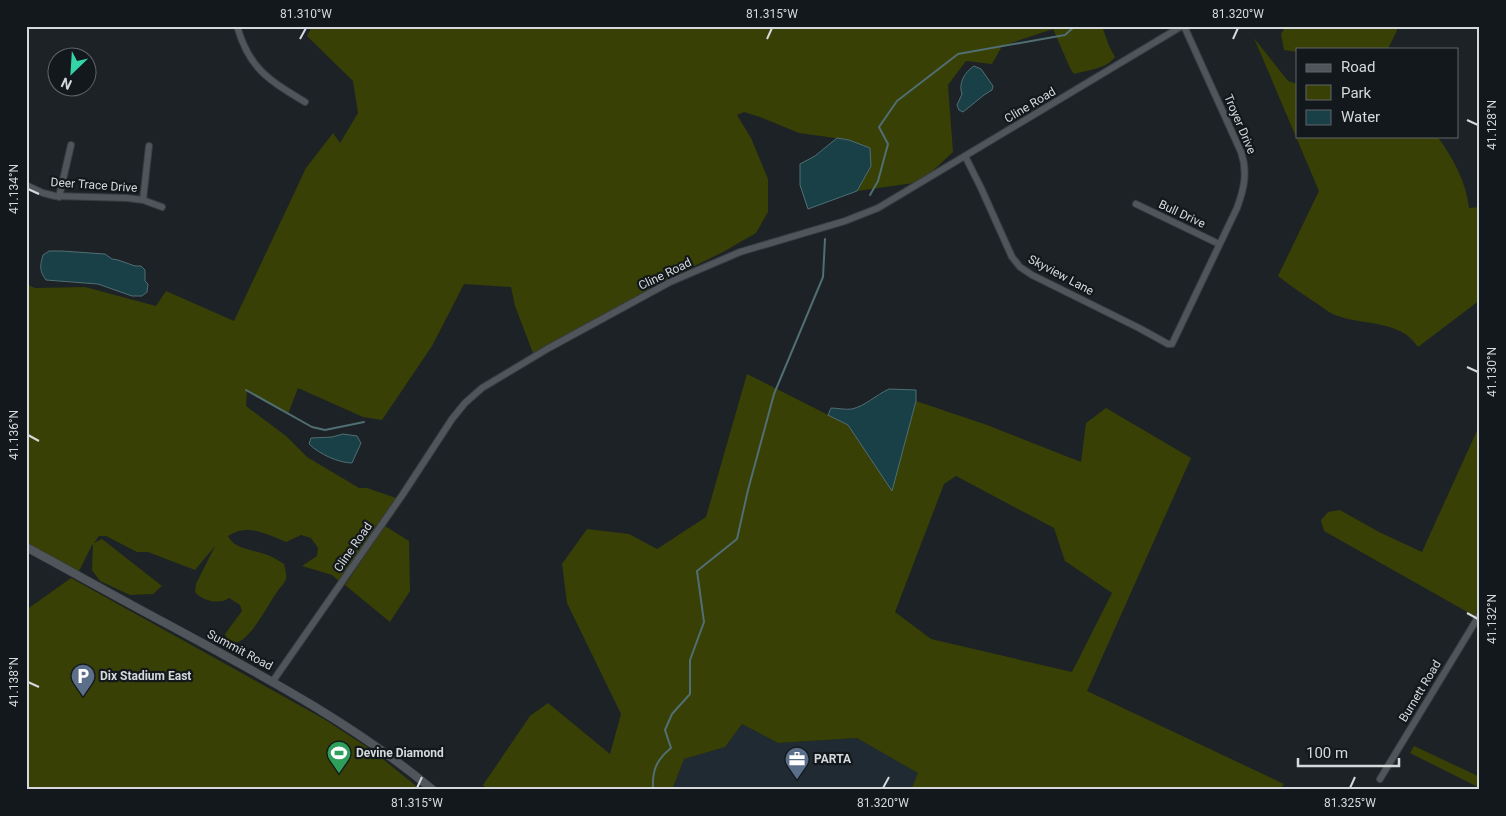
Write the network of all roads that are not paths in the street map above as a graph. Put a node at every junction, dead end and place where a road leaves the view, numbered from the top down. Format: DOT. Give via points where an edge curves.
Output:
graph roads {
  1 [pos="237,26"];
  2 [pos="1183,26"];
  3 [pos="305,102"];
  4 [pos="71,145"];
  5 [pos="149,146"];
  6 [pos="965,156"];
  7 [pos="26,185"];
  8 [pos="59,197"];
  9 [pos="143,200"];
  10 [pos="1136,204"];
  11 [pos="162,207"];
  12 [pos="1219,244"];
  13 [pos="1185,314"];
  14 [pos="26,547"];
  15 [pos="1480,614"];
  16 [pos="273,681"];
  17 [pos="1380,779"];
  18 [pos="433,790"];
  1 -- 3 [label="street" via="252,62 268,78"];
  2 -- 6 [label="street, Cline Road"];
  2 -- 12 [label="street, Troyer Drive" via="1244,160 1242,193"];
  4 -- 8 [label="street"];
  5 -- 9 [label="street"];
  6 -- 13 [label="street, Skyview Lane" via="1008,250 1025,271 1168,344 1174,341"];
  6 -- 16 [label="street, Cline Road" via="872,211 740,252 670,282 482,388 452,418"];
  7 -- 8 [label="street, Deer Trace Drive"];
  8 -- 9 [label="street, Deer Trace Drive"];
  9 -- 11 [label="street, Deer Trace Drive"];
  10 -- 12 [label="street, Bull Drive"];
  12 -- 13 [label="street, Troyer Drive"];
  14 -- 16 [label="street, Summit Road"];
  15 -- 17 [label="street, Burnett Road"];
  16 -- 18 [label="street, Summit Road" via="364,738"];
}
